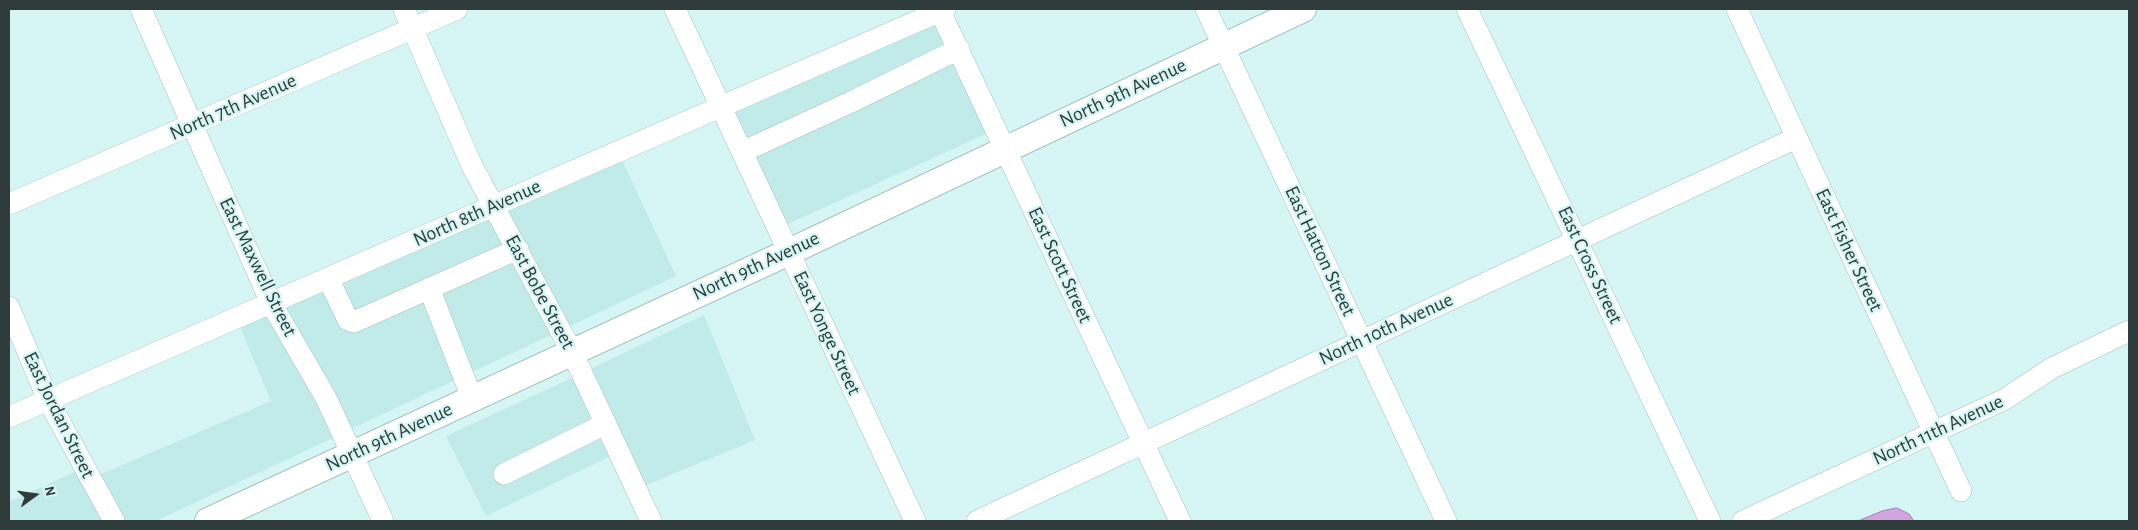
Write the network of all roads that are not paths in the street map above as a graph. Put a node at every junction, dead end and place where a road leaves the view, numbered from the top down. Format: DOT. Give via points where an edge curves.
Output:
graph roads {
  1 [pos="141,9"];
  2 [pos="457,9"];
  3 [pos="675,9"];
  4 [pos="942,9"];
  5 [pos="1206,9"];
  6 [pos="1303,9"];
  7 [pos="1467,9"];
  8 [pos="1737,9"];
  9 [pos="408,18"];
  10 [pos="1224,46"];
  11 [pos="959,49"];
  12 [pos="720,106"];
  13 [pos="192,125"];
  14 [pos="1796,138"];
  15 [pos="1005,148"];
  16 [pos="742,152"];
  17 [pos="9,204"];
  18 [pos="495,205"];
  19 [pos="1578,240"];
  20 [pos="518,249"];
  21 [pos="789,252"];
  22 [pos="328,278"];
  23 [pos="429,288"];
  24 [pos="271,303"];
  25 [pos="9,307"];
  26 [pos="2129,331"];
  27 [pos="1362,341"];
  28 [pos="572,352"];
  29 [pos="472,398"];
  30 [pos="48,400"];
  31 [pos="9,417"];
  32 [pos="606,424"];
  33 [pos="1934,432"];
  34 [pos="1143,443"];
  35 [pos="353,453"];
  36 [pos="504,474"];
  37 [pos="1961,491"];
  38 [pos="114,521"];
  39 [pos="208,521"];
  40 [pos="383,521"];
  41 [pos="651,521"];
  42 [pos="915,521"];
  43 [pos="977,521"];
  44 [pos="1180,521"];
  45 [pos="1446,521"];
  46 [pos="1710,521"];
  47 [pos="1743,521"];
  1 -- 13 [label="street, East Maxwell Street"];
  2 -- 9 [label="street, North 7th Avenue"];
  3 -- 12 [label="street, East Yonge Street"];
  4 -- 11 [label="street, East Scott Street"];
  4 -- 12 [label="street, North 8th Avenue"];
  5 -- 10 [label="street, East Hatton Street"];
  6 -- 10 [label="main road, North 9th Avenue"];
  7 -- 19 [label="street, East Cross Street"];
  8 -- 14 [label="street, East Fisher Street"];
  9 -- 13 [label="street, North 7th Avenue"];
  9 -- 18 [label="street, East Bobe Street" via="469,158"];
  10 -- 15 [label="main road, North 9th Avenue"];
  10 -- 27 [label="street, East Hatton Street"];
  11 -- 15 [label="street, East Scott Street"];
  11 -- 16 [label="street"];
  12 -- 16 [label="street, East Yonge Street"];
  12 -- 18 [label="street, North 8th Avenue"];
  13 -- 17 [label="street, North 7th Avenue"];
  13 -- 24 [label="street, East Maxwell Street"];
  14 -- 19 [label="street, North 10th Avenue"];
  14 -- 33 [label="street, East Fisher Street"];
  15 -- 21 [label="main road, North 9th Avenue"];
  15 -- 34 [label="street, East Scott Street"];
  16 -- 21 [label="street, East Yonge Street"];
  18 -- 20 [label="street, East Bobe Street"];
  18 -- 22 [label="street, North 8th Avenue"];
  19 -- 27 [label="street, North 10th Avenue"];
  19 -- 46 [label="street, East Cross Street"];
  20 -- 23 [label="street"];
  20 -- 28 [label="street, East Bobe Street"];
  21 -- 28 [label="main road, North 9th Avenue"];
  21 -- 42 [label="street, East Yonge Street"];
  22 -- 23 [label="street" via="348,320 354,322"];
  22 -- 24 [label="street, North 8th Avenue"];
  23 -- 29 [label="street"];
  24 -- 30 [label="street, North 8th Avenue"];
  24 -- 35 [label="street, East Maxwell Street" via="326,398"];
  25 -- 30 [label="street, East Jordan Street"];
  26 -- 33 [label="street, North 11th Avenue" via="2052,368 2005,399"];
  27 -- 34 [label="street, North 10th Avenue"];
  27 -- 45 [label="street, East Hatton Street"];
  28 -- 29 [label="main road, North 9th Avenue"];
  28 -- 32 [label="street, East Bobe Street"];
  29 -- 35 [label="main road, North 9th Avenue"];
  30 -- 31 [label="street, North 8th Avenue"];
  30 -- 38 [label="street, East Jordan Street"];
  32 -- 36 [label="street"];
  32 -- 41 [label="street, East Bobe Street"];
  33 -- 37 [label="street, East Fisher Street"];
  33 -- 47 [label="street, North 11th Avenue"];
  34 -- 43 [label="street, North 10th Avenue"];
  34 -- 44 [label="street, East Scott Street"];
  35 -- 39 [label="main road, North 9th Avenue"];
  35 -- 40 [label="street, East Maxwell Street"];
}
